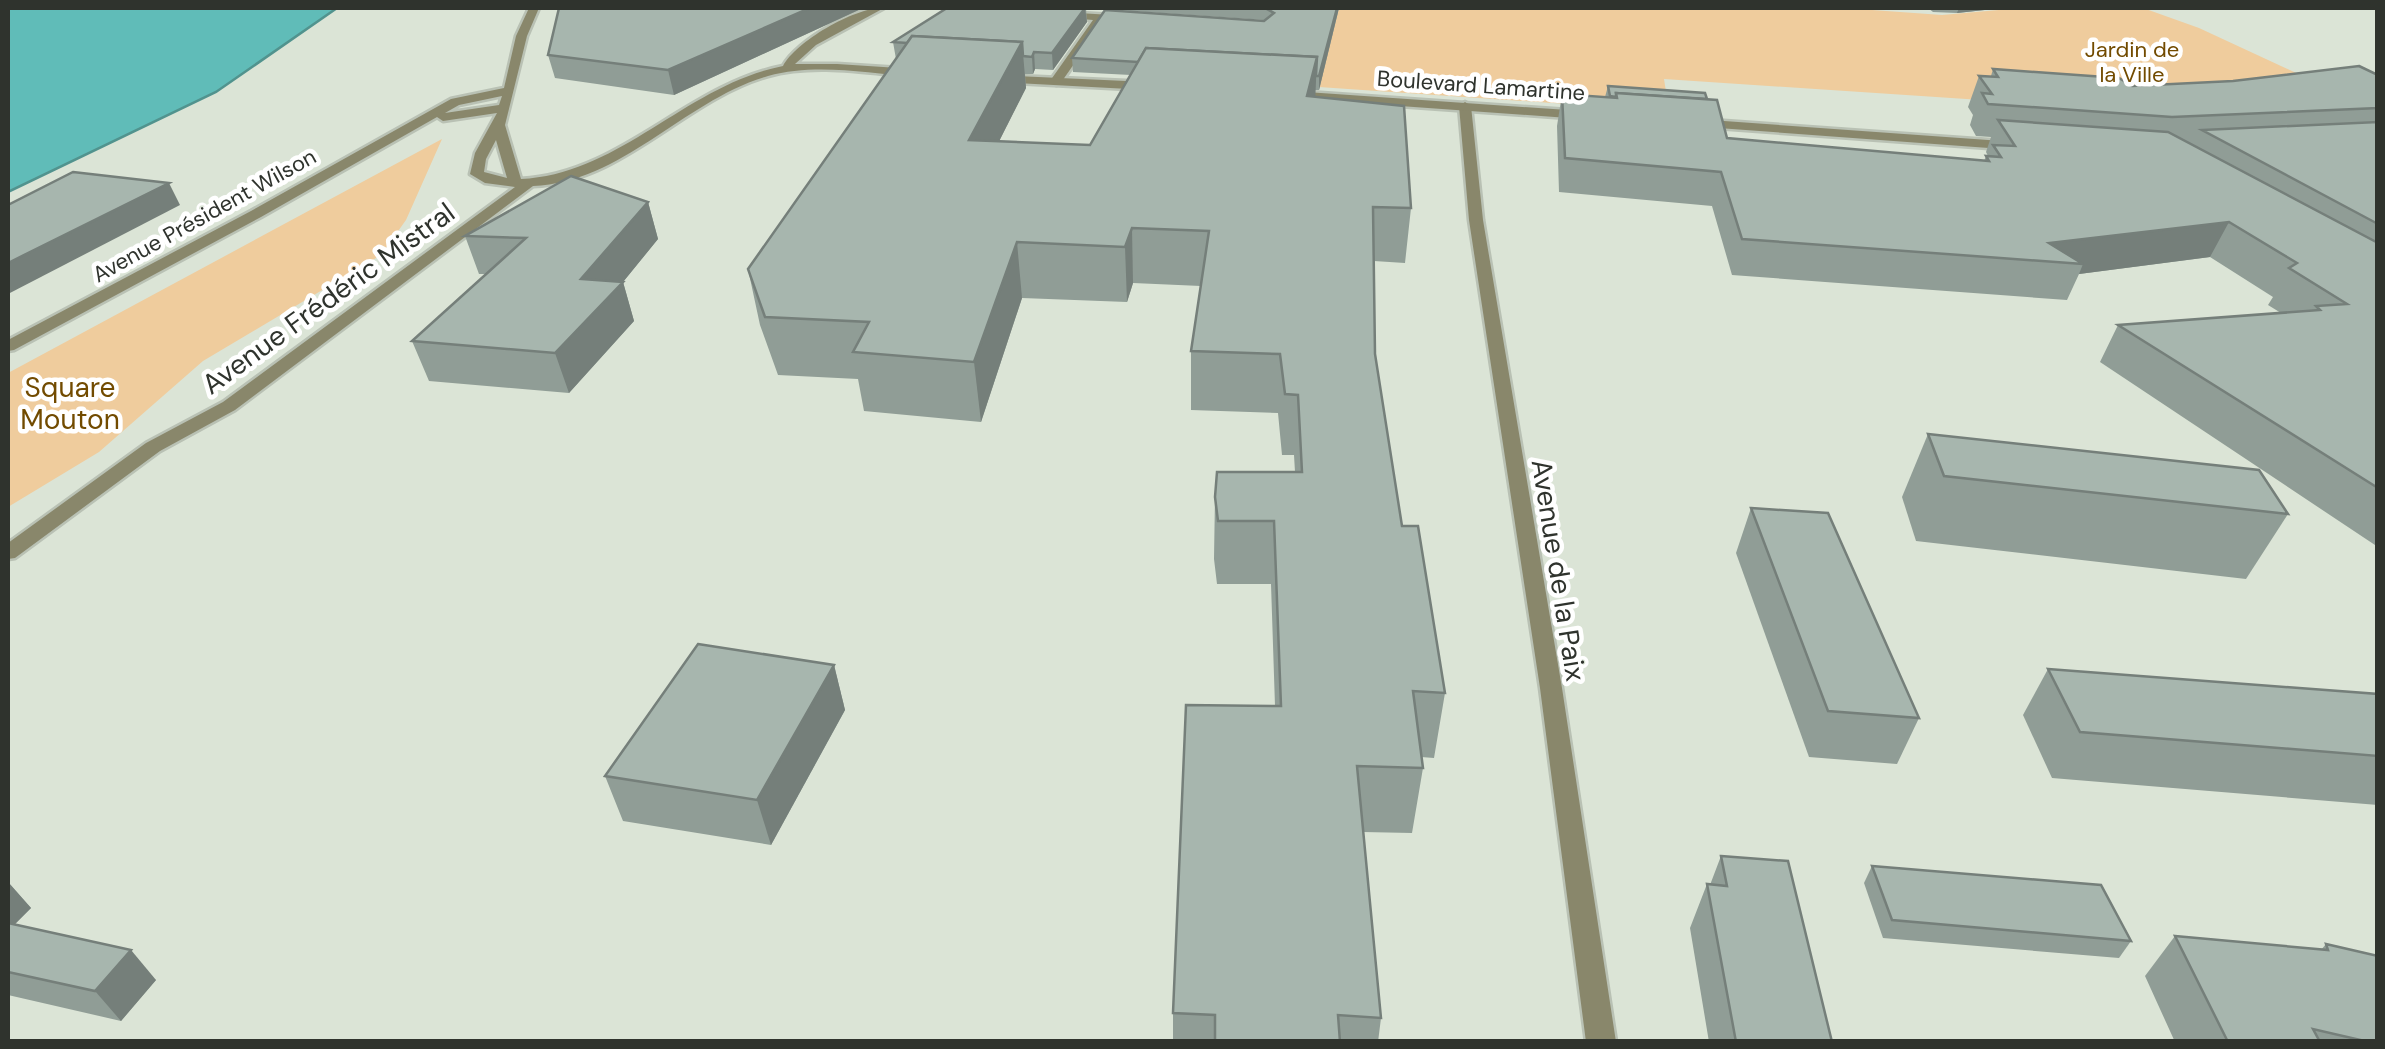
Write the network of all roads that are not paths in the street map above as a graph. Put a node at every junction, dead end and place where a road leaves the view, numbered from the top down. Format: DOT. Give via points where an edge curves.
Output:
graph roads {
  1 [pos="534,8"];
  2 [pos="878,8"];
  3 [pos="1045,14"];
  4 [pos="1100,18"];
  5 [pos="1144,20"];
  6 [pos="788,69"];
  7 [pos="937,74"];
  8 [pos="975,77"];
  9 [pos="1056,81"];
  10 [pos="1157,87"];
  11 [pos="507,91"];
  12 [pos="1285,95"];
  13 [pos="1465,106"];
  14 [pos="504,108"];
  15 [pos="1600,116"];
  16 [pos="422,122"];
  17 [pos="1689,122"];
  18 [pos="499,125"];
  19 [pos="2040,148"];
  20 [pos="522,184"];
  21 [pos="8,346"];
  22 [pos="8,552"];
  23 [pos="1601,1042"];
  1 -- 11 [label="street" via="520,34"];
  2 -- 6 [label="street" via="801,50"];
  3 -- 4 [label="street"];
  4 -- 5 [label="street"];
  4 -- 9 [label="street"];
  6 -- 7 [label="street"];
  6 -- 20 [label="street" via="740,82 595,168"];
  8 -- 9 [label="street"];
  9 -- 10 [label="street"];
  11 -- 14 [label="street"];
  11 -- 16 [label="street, Avenue Président Wilson" via="455,102"];
  12 -- 13 [label="street, Boulevard Lamartine"];
  13 -- 15 [label="street, Boulevard Lamartine"];
  13 -- 23 [label="street, Avenue de la Paix" via="1476,220"];
  14 -- 16 [label="street, Avenue Président Wilson"];
  14 -- 18 [label="street"];
  16 -- 21 [label="street, Avenue Président Wilson"];
  17 -- 19 [label="street"];
  18 -- 20 [label="street" via="507,170"];
  18 -- 20 [label="street" via="482,148 478,174"];
  20 -- 22 [label="street, Avenue Frédéric Mistral" via="229,406 153,448"];
}
